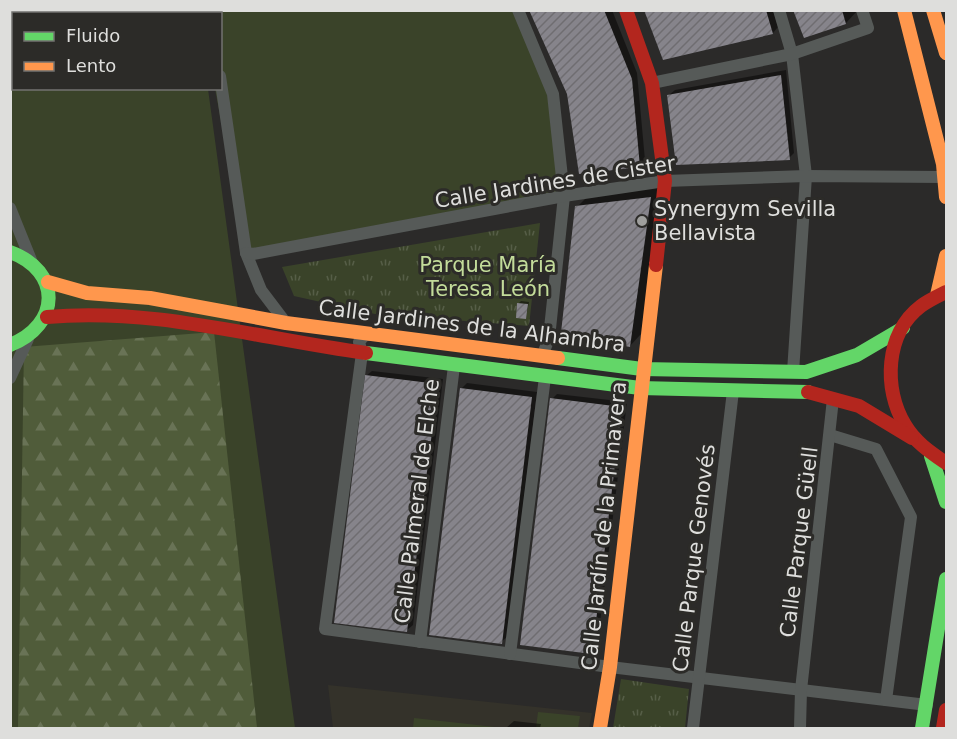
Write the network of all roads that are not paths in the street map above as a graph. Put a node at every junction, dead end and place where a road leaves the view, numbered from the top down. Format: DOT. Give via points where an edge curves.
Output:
graph roads {
  1 [pos="518,10"];
  2 [pos="626,10"];
  3 [pos="779,10"];
  4 [pos="862,10"];
  5 [pos="904,10"];
  6 [pos="933,10"];
  7 [pos="946,53"];
  8 [pos="792,54"];
  9 [pos="652,83"];
  10 [pos="222,90"];
  11 [pos="806,176"];
  12 [pos="945,177"];
  13 [pos="665,181"];
  14 [pos="564,196"];
  15 [pos="946,197"];
  16 [pos="10,208"];
  17 [pos="10,252"];
  18 [pos="246,253"];
  19 [pos="946,256"];
  20 [pos="31,260"];
  21 [pos="48,282"];
  22 [pos="942,293"];
  23 [pos="47,317"];
  24 [pos="286,323"];
  25 [pos="903,328"];
  26 [pos="372,334"];
  27 [pos="27,339"];
  28 [pos="10,345"];
  29 [pos="362,353"];
  30 [pos="543,354"];
  31 [pos="454,366"];
  32 [pos="642,369"];
  33 [pos="793,372"];
  34 [pos="545,377"];
  35 [pos="10,378"];
  36 [pos="640,388"];
  37 [pos="733,391"];
  38 [pos="833,399"];
  39 [pos="831,435"];
  40 [pos="912,438"];
  41 [pos="931,456"];
  42 [pos="946,463"];
  43 [pos="946,502"];
  44 [pos="946,579"];
  45 [pos="420,642"];
  46 [pos="510,654"];
  47 [pos="610,667"];
  48 [pos="700,678"];
  49 [pos="801,690"];
  50 [pos="886,700"];
  51 [pos="927,705"];
  52 [pos="946,710"];
  53 [pos="600,729"];
  54 [pos="693,729"];
  55 [pos="800,729"];
  56 [pos="922,729"];
  57 [pos="943,729"];
  1 -- 14 [label="street" via="553,94"];
  2 -- 9 [label="street, Calle Jardín de la Primavera"];
  3 -- 8 [label="street"];
  4 -- 8 [label="street" via="868,28"];
  5 -- 12 [label="street"];
  6 -- 7 [label="street"];
  8 -- 9 [label="street"];
  8 -- 11 [label="street"];
  9 -- 13 [label="street, Calle Jardín de la Primavera"];
  10 -- 18 [label="street, Calle Jardines de la Alhambra"];
  11 -- 12 [label="street, Calle Jardines de Cister"];
  11 -- 13 [label="street, Calle Jardines de Cister"];
  11 -- 33 [label="street"];
  12 -- 15 [label="street"];
  13 -- 14 [label="street, Calle Jardines de Cister"];
  13 -- 32 [label="street, Calle Jardín de la Primavera"];
  14 -- 18 [label="street, Calle Jardines de Cister"];
  14 -- 30 [label="street" via="549,338"];
  16 -- 20 [label="street"];
  17 -- 20 [label="street"];
  18 -- 24 [label="street, Calle Jardines de la Alhambra" via="261,290"];
  19 -- 22 [label="street"];
  20 -- 21 [label="street"];
  21 -- 23 [label="street"];
  21 -- 24 [label="street" via="87,293 150,298"];
  22 -- 25 [label="street" via="918,309"];
  23 -- 27 [label="street"];
  23 -- 29 [label="street, Calle Jardines de la Alhambra" via="149,318"];
  24 -- 26 [label="street, Calle Jardines de la Alhambra"];
  25 -- 33 [label="street, Calle Jardines de la Alhambra" via="857,355 806,372"];
  25 -- 40 [label="street" via="892,355 890,385 896,413"];
  26 -- 29 [label="street" via="361,339"];
  26 -- 30 [label="street, Calle Jardines de la Alhambra"];
  27 -- 28 [label="street"];
  27 -- 35 [label="street"];
  29 -- 31 [label="street, Calle Jardines de la Alhambra"];
  29 -- 45 [label="street" via="325,629"];
  30 -- 32 [label="street, Calle Jardines de la Alhambra"];
  31 -- 34 [label="street, Calle Jardines de la Alhambra"];
  31 -- 45 [label="street, Calle Palmeral de Elche"];
  32 -- 33 [label="street, Calle Jardines de la Alhambra"];
  32 -- 36 [label="street, Calle Jardín de la Primavera"];
  34 -- 36 [label="street, Calle Jardines de la Alhambra"];
  34 -- 46 [label="street"];
  36 -- 37 [label="street, Calle Jardines de la Alhambra"];
  36 -- 47 [label="street, Calle Jardín de la Primavera"];
  37 -- 38 [label="street, Calle Jardines de la Alhambra" via="806,392"];
  37 -- 48 [label="street, Calle Parque Genovés"];
  38 -- 39 [label="street, Calle Parque Güell"];
  38 -- 40 [label="street, Calle Jardines de la Alhambra" via="859,406"];
  39 -- 49 [label="street, Calle Parque Güell"];
  39 -- 50 [label="street" via="876,449 911,517"];
  40 -- 41 [label="street"];
  41 -- 42 [label="street"];
  41 -- 43 [label="street"];
  44 -- 51 [label="street"];
  45 -- 46 [label="street"];
  46 -- 47 [label="street"];
  47 -- 48 [label="street"];
  47 -- 53 [label="street, Calle Jardín de la Primavera"];
  48 -- 49 [label="street"];
  48 -- 54 [label="street, Calle Parque Genovés"];
  49 -- 50 [label="street"];
  49 -- 55 [label="street, Calle Parque Güell"];
  50 -- 51 [label="street"];
  51 -- 56 [label="street"];
  52 -- 57 [label="street"];
}
